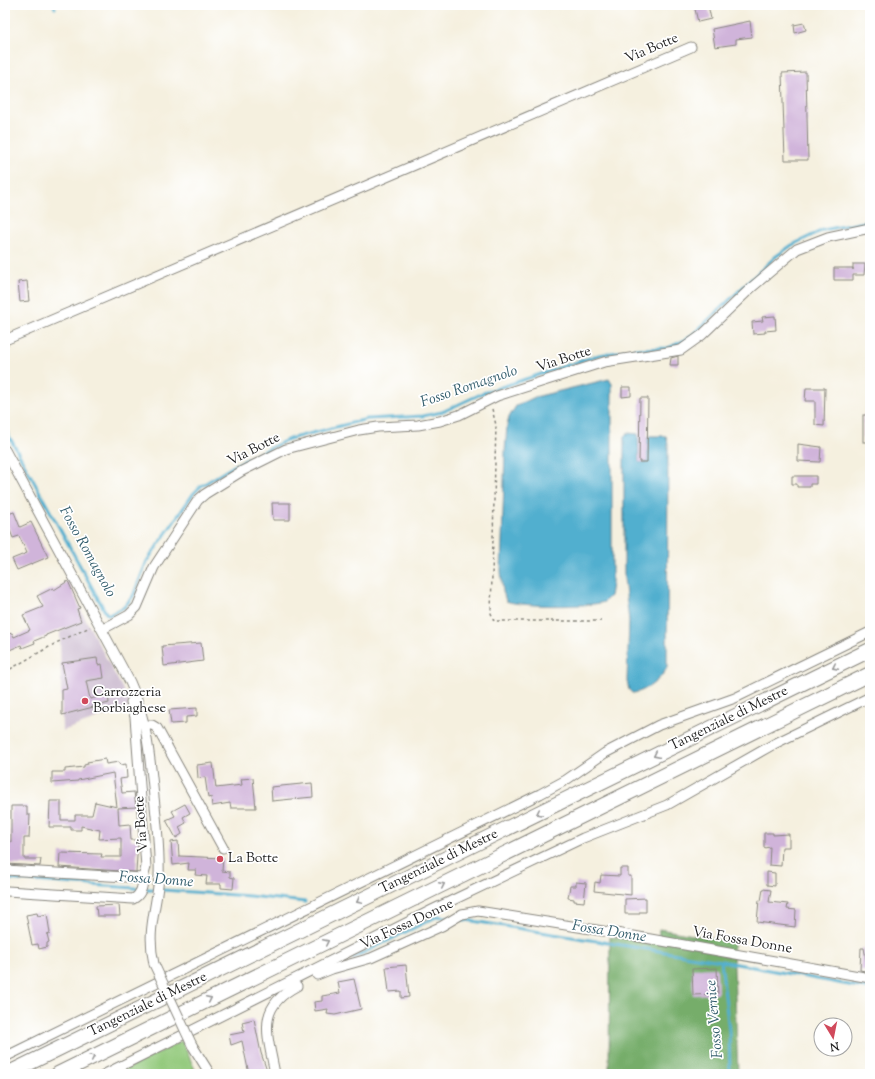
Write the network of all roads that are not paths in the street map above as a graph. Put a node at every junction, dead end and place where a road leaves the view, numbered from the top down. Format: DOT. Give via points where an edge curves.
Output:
graph roads {
  1 [pos="691,47"];
  2 [pos="870,228"];
  3 [pos="5,340"];
  4 [pos="5,450"];
  5 [pos="101,626"];
  6 [pos="870,632"];
  7 [pos="870,650"];
  8 [pos="870,674"];
  9 [pos="137,696"];
  10 [pos="870,697"];
  11 [pos="146,726"];
  12 [pos="223,848"];
  13 [pos="5,870"];
  14 [pos="143,881"];
  15 [pos="7,891"];
  16 [pos="870,978"];
  17 [pos="5,1057"];
  18 [pos="7,1074"];
  19 [pos="58,1074"];
  20 [pos="105,1074"];
  21 [pos="210,1074"];
  22 [pos="275,1074"];
  1 -- 3 [label="street, Via Botte"];
  2 -- 5 [label="street, Via Botte" via="828,237 797,249 702,335 681,350 604,362 487,400 459,415 440,421 366,429 298,445 273,454 198,500 154,568 137,607 129,615"];
  4 -- 5 [label="street, Via Botte"];
  5 -- 9 [label="street, Via Botte"];
  6 -- 17 [label="street" via="735,698 660,725 605,753 566,780 540,794"];
  7 -- 18 [label="highway, Tangenziale di Mestre, one-way"];
  19 -- 8 [label="highway, Tangenziale di Mestre, one-way"];
  9 -- 11 [label="street, Via Botte"];
  9 -- 14 [label="street, Via Botte" via="131,702 135,717 146,867"];
  10 -- 20 [label="street" via="774,744 668,805 583,838 432,910"];
  11 -- 12 [label="street" via="152,725 157,728"];
  11 -- 21 [label="street, Via Botte, bridge" via="157,837 158,884 150,948 154,964 192,1045"];
  13 -- 14 [label="street" via="96,874"];
  14 -- 15 [label="street, Via Botte" via="140,894 126,900"];
  16 -- 22 [label="street, Via Fossa Donne" via="628,934 478,911 462,914 442,926 359,963 318,974 284,993 268,1014 269,1040"];
}
